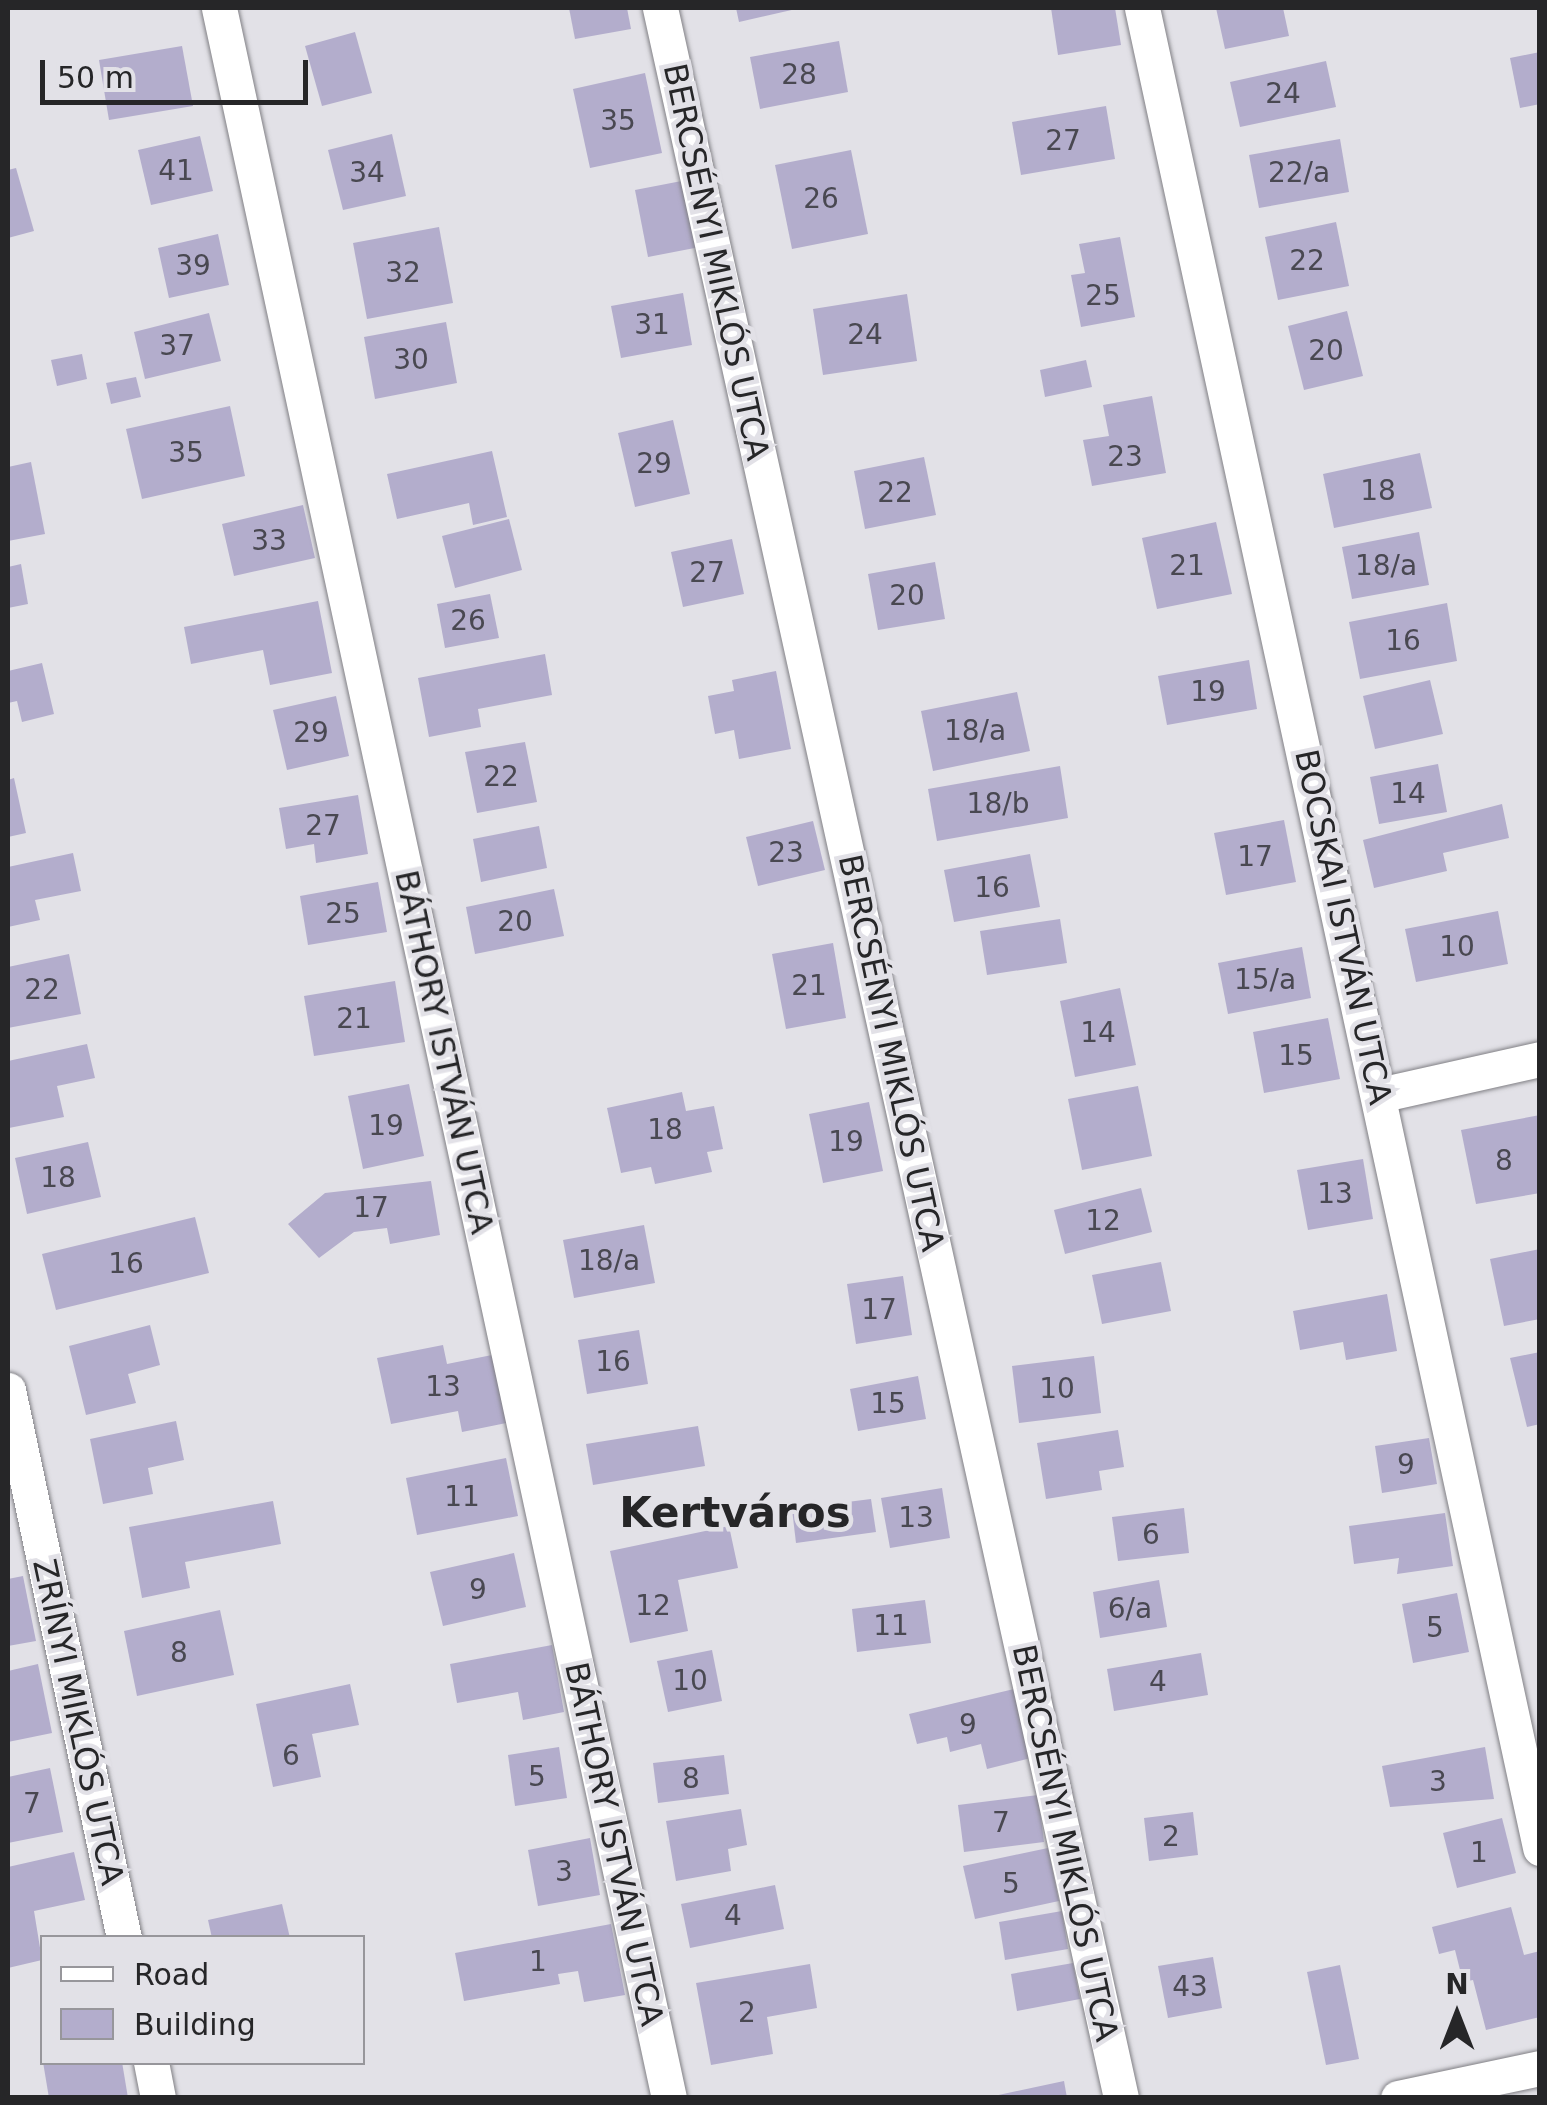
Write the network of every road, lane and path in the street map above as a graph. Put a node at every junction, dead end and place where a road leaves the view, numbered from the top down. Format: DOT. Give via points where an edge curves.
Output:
graph roads {
  1 [pos="219,8"];
  2 [pos="660,8"];
  3 [pos="1142,8"];
  4 [pos="1540,1059"];
  5 [pos="1380,1094"];
  6 [pos="8,1390"];
  7 [pos="1540,1848"];
  8 [pos="123,1935"];
  9 [pos="151,2065"];
  10 [pos="1540,2068"];
  11 [pos="158,2098"];
  12 [pos="669,2098"];
  13 [pos="1121,2098"];
  14 [pos="1398,2098"];
  1 -- 12 [label="street, BÁTHORY ISTVÁN UTCA"];
  2 -- 13 [label="street, BERCSÉNYI MIKLÓS UTCA"];
  3 -- 5 [label="street, BOCSKAI ISTVÁN UTCA"];
  4 -- 5 [label="street"];
  5 -- 7 [label="street, BOCSKAI ISTVÁN UTCA"];
  6 -- 8 [label="street, ZRÍNYI MIKLÓS UTCA"];
  9 -- 11 [label="street"];
  10 -- 14 [label="street"];
}
